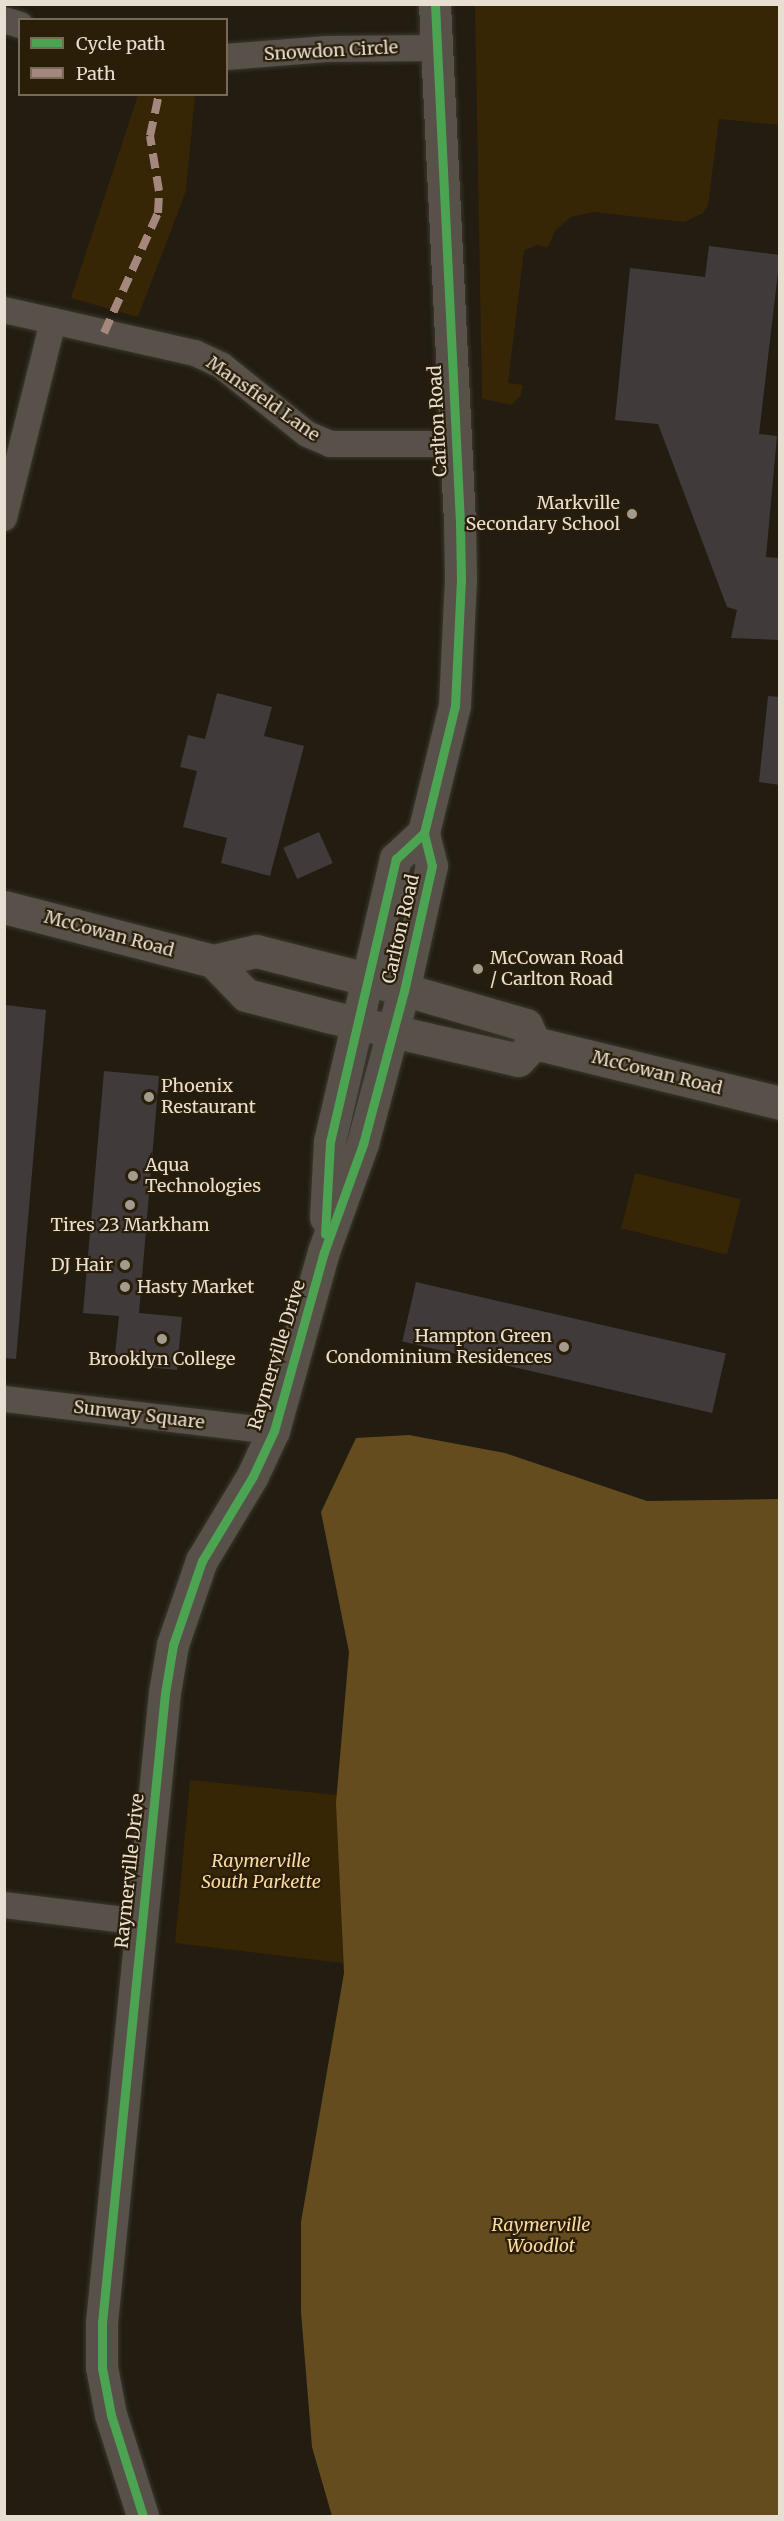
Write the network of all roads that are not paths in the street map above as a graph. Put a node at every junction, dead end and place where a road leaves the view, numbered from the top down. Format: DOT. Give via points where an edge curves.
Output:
graph roads {
  1 [pos="435,4"];
  2 [pos="436,48"];
  3 [pos="228,57"];
  4 [pos="4,310"];
  5 [pos="53,321"];
  6 [pos="455,444"];
  7 [pos="4,518"];
  8 [pos="424,833"];
  9 [pos="4,907"];
  10 [pos="213,961"];
  11 [pos="371,980"];
  12 [pos="404,991"];
  13 [pos="361,1024"];
  14 [pos="394,1031"];
  15 [pos="534,1043"];
  16 [pos="780,1103"];
  17 [pos="324,1252"];
  18 [pos="4,1399"];
  19 [pos="274,1431"];
  20 [pos="4,1905"];
  21 [pos="141,1922"];
  22 [pos="143,2517"];
  1 -- 2 [label="street, Carlton Road"];
  2 -- 3 [label="street, Snowdon Circle" via="327,49"];
  2 -- 6 [label="street, Carlton Road"];
  4 -- 5 [label="street, Mansfield Lane"];
  5 -- 6 [label="street, Mansfield Lane" via="195,353 220,365 307,434 330,444"];
  5 -- 7 [label="street"];
  6 -- 8 [label="street, Carlton Road" via="461,580 455,705"];
  8 -- 11 [label="street, Carlton Road" via="396,859"];
  8 -- 12 [label="street, Carlton Road" via="432,866"];
  9 -- 10 [label="main road, McCowan Road"];
  10 -- 11 [label="main road, McCowan Road" via="256,951"];
  10 -- 13 [label="main road" via="246,995"];
  11 -- 12 [label="main road, McCowan Road"];
  11 -- 13 [label="street, Raymerville Drive"];
  12 -- 14 [label="street, Carlton Road"];
  12 -- 15 [label="main road, McCowan Road" via="526,1025"];
  13 -- 14 [label="main road"];
  13 -- 17 [label="street, Raymerville Drive" via="330,1142"];
  14 -- 15 [label="main road" via="518,1059"];
  14 -- 17 [label="street, Raymerville Drive" via="363,1144"];
  15 -- 16 [label="main road, McCowan Road"];
  17 -- 19 [label="street, Raymerville Drive"];
  18 -- 19 [label="street, Sunway Square"];
  19 -- 21 [label="street, Raymerville Drive" via="253,1476 202,1561 173,1645"];
  20 -- 21 [label="street"];
  21 -- 22 [label="street, Raymerville Drive" via="105,2272 102,2368 111,2415"];
}
